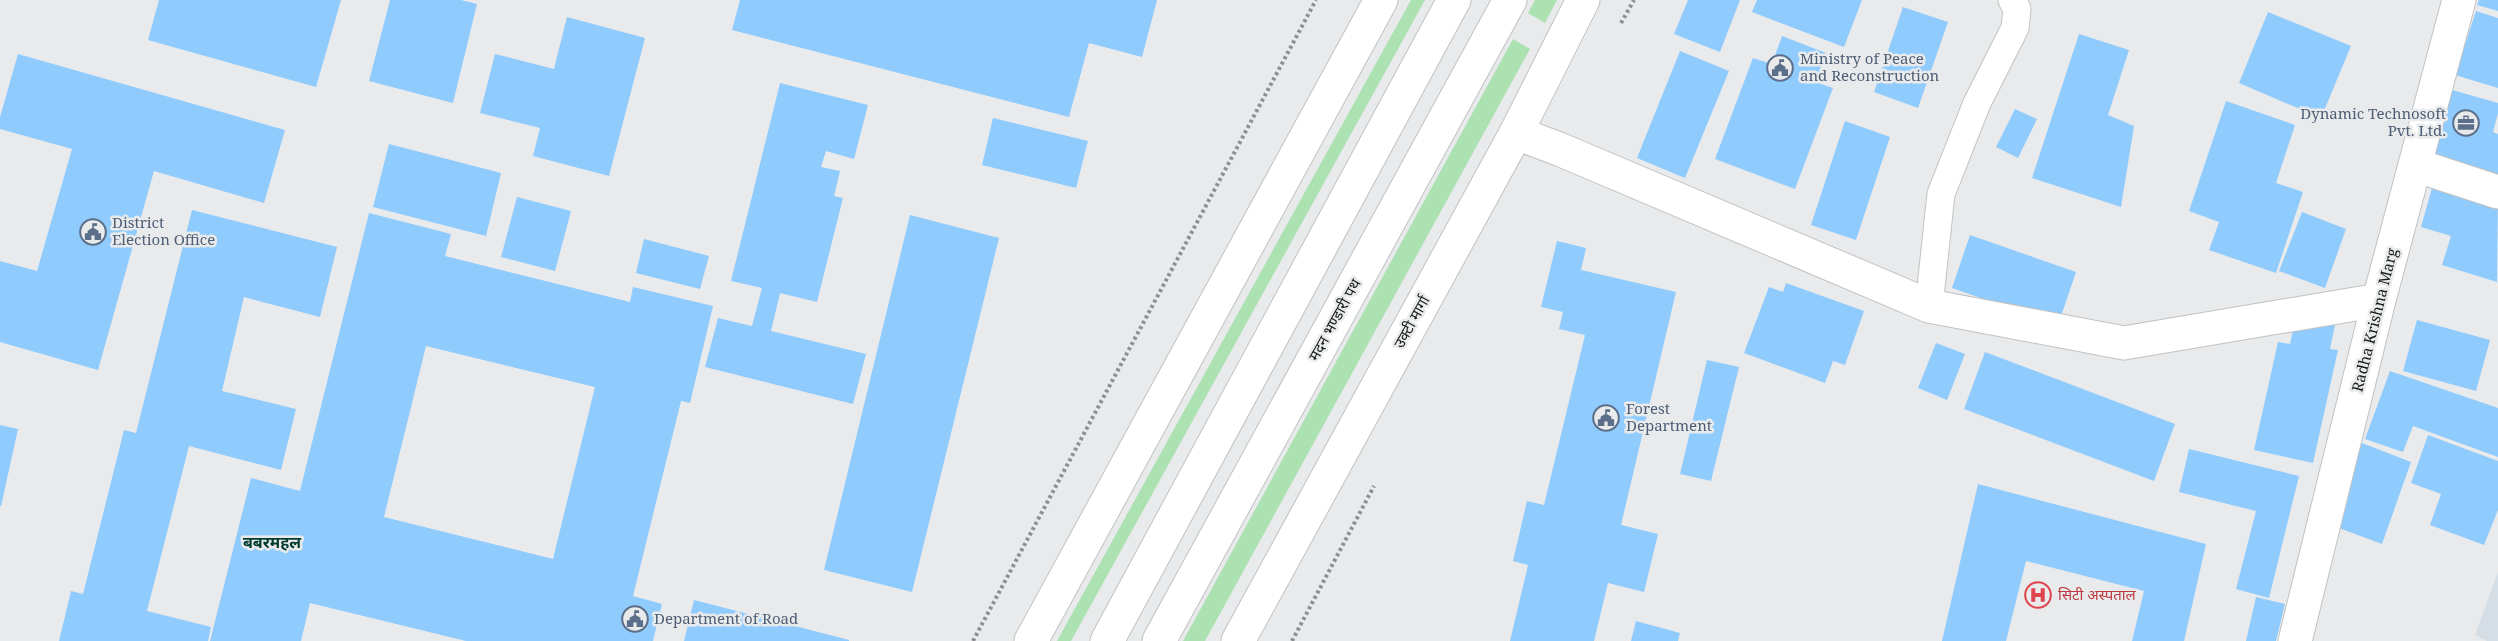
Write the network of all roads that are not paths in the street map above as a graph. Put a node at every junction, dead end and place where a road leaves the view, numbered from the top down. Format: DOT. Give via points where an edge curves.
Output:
graph roads {
  1 [pos="1381,0"];
  2 [pos="1454,0"];
  3 [pos="1510,0"];
  4 [pos="1583,0"];
  5 [pos="2012,0"];
  6 [pos="2460,0"];
  7 [pos="1516,133"];
  8 [pos="2415,165"];
  9 [pos="2498,192"];
  10 [pos="2379,300"];
  11 [pos="1929,306"];
  12 [pos="1031,641"];
  13 [pos="1107,641"];
  14 [pos="1159,641"];
  15 [pos="1238,641"];
  16 [pos="2295,641"];
  1 -- 12 [label="main road"];
  2 -- 13 [label="main road"];
  3 -- 14 [label="main road, मदन भण्डारी पथ"];
  4 -- 7 [label="main road, उक्टी मार्गा"];
  5 -- 11 [label="lane" via="2017,9 2015,28 1977,103 1941,194"];
  6 -- 8 [label="main road, Radha Krishna Marg"];
  7 -- 11 [label="main road"];
  7 -- 15 [label="main road, उक्टी मार्गा"];
  8 -- 9 [label="main road"];
  8 -- 10 [label="main road, Radha Krishna Marg"];
  10 -- 11 [label="main road" via="2124,343"];
  10 -- 16 [label="main road, Radha Krishna Marg"];
}
